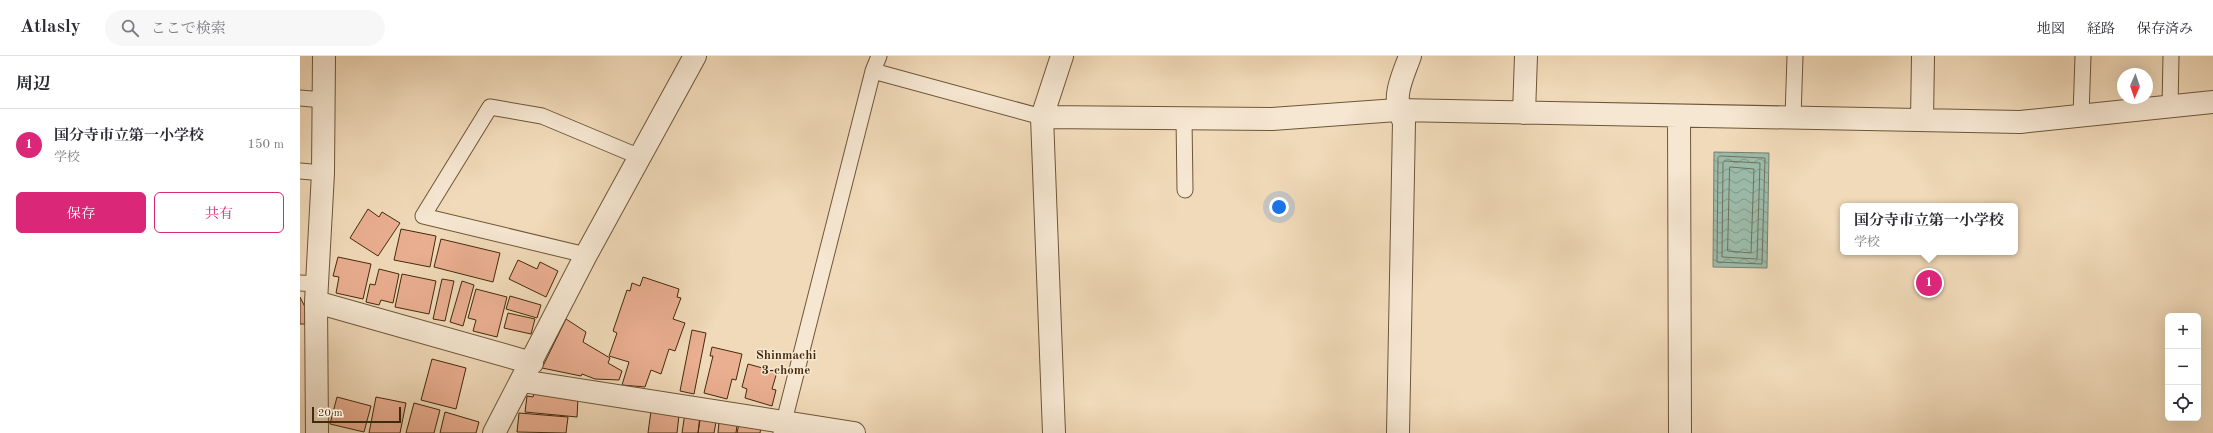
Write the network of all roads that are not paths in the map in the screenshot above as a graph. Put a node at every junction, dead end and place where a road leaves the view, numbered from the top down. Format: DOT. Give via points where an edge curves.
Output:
graph roads {
  1 [pos="324,56"];
  2 [pos="695,56"];
  3 [pos="879,56"];
  4 [pos="1062,56"];
  5 [pos="1410,56"];
  6 [pos="1526,56"];
  7 [pos="1795,56"];
  8 [pos="1923,56"];
  9 [pos="2083,56"];
  10 [pos="2171,56"];
  11 [pos="873,71"];
  12 [pos="300,98"];
  13 [pos="324,100"];
  14 [pos="2213,102"];
  15 [pos="2170,107"];
  16 [pos="1397,110"];
  17 [pos="1524,112"];
  18 [pos="1679,116"];
  19 [pos="2081,116"];
  20 [pos="1042,117"];
  21 [pos="1184,118"];
  22 [pos="1793,118"];
  23 [pos="1922,120"];
  24 [pos="640,157"];
  25 [pos="300,171"];
  26 [pos="323,173"];
  27 [pos="1185,190"];
  28 [pos="586,256"];
  29 [pos="311,290"];
  30 [pos="527,372"];
  31 [pos="782,427"];
  32 [pos="317,433"];
  33 [pos="494,433"];
  34 [pos="854,433"];
  35 [pos="1054,433"];
  36 [pos="1398,433"];
  37 [pos="1680,433"];
  1 -- 13 [label="street"];
  2 -- 24 [label="street"];
  3 -- 11 [label="lane"];
  4 -- 20 [label="street"];
  5 -- 16 [label="street" via="1396,97"];
  6 -- 17 [label="street"];
  7 -- 22 [label="lane"];
  8 -- 23 [label="street"];
  9 -- 19 [label="lane"];
  10 -- 15 [label="lane"];
  11 -- 20 [label="lane"];
  11 -- 31 [label="lane"];
  12 -- 13 [label="lane"];
  13 -- 26 [label="street"];
  14 -- 15 [label="street"];
  15 -- 19 [label="street"];
  16 -- 17 [label="street"];
  16 -- 21 [label="street" via="1272,120"];
  16 -- 36 [label="street" via="1404,122"];
  17 -- 18 [label="street"];
  18 -- 22 [label="street"];
  18 -- 37 [label="street"];
  19 -- 23 [label="street" via="2020,122"];
  20 -- 21 [label="street"];
  20 -- 35 [label="street"];
  21 -- 27 [label="lane"];
  22 -- 23 [label="street"];
  24 -- 28 [label="street"];
  24 -- 28 [label="lane" via="542,116 490,108 422,216"];
  25 -- 26 [label="lane"];
  26 -- 29 [label="street"];
  28 -- 30 [label="street"];
  29 -- 30 [label="street"];
  29 -- 32 [label="street"];
  30 -- 31 [label="street"];
  30 -- 33 [label="street"];
  31 -- 34 [label="street"];
}
